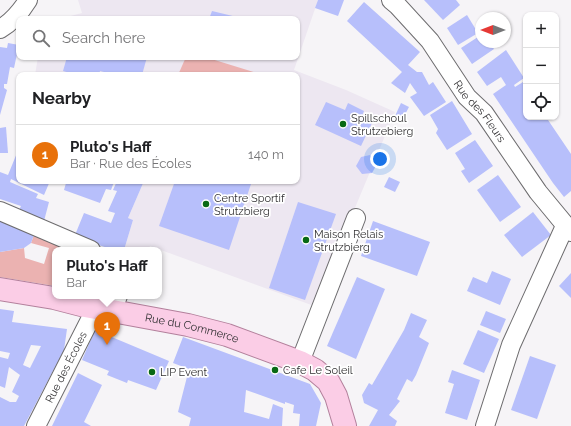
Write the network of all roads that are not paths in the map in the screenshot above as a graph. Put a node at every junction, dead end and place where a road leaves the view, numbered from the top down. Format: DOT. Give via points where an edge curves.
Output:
graph roads {
  1 [pos="28,0"];
  2 [pos="391,0"];
  3 [pos="16,16"];
  4 [pos="16,16"];
  5 [pos="0,29"];
  6 [pos="0,211"];
  7 [pos="356,218"];
  8 [pos="568,229"];
  9 [pos="84,247"];
  10 [pos="0,289"];
  11 [pos="52,298"];
  12 [pos="62,299"];
  13 [pos="109,305"];
  14 [pos="300,362"];
  15 [pos="36,426"];
  16 [pos="345,426"];
  17 [pos="485,426"];
  1 -- 4 [label="street"];
  2 -- 8 [label="street, Rue des Fleurs" via="430,41 467,97 484,113 538,192"];
  3 -- 5 [label="street"];
  6 -- 9 [label="street"];
  7 -- 14 [label="street"];
  8 -- 17 [label="street, Rue des Fleurs" via="511,345"];
  10 -- 11 [label="main road, Rue du Commerce"];
  12 -- 13 [label="main road, Rue du Commerce"];
  13 -- 14 [label="main road, Rue du Commerce" via="227,335"];
  13 -- 15 [label="street, Rue des Écoles"];
  14 -- 16 [label="main road, Rue du Commerce" via="328,381 336,396"];
}
